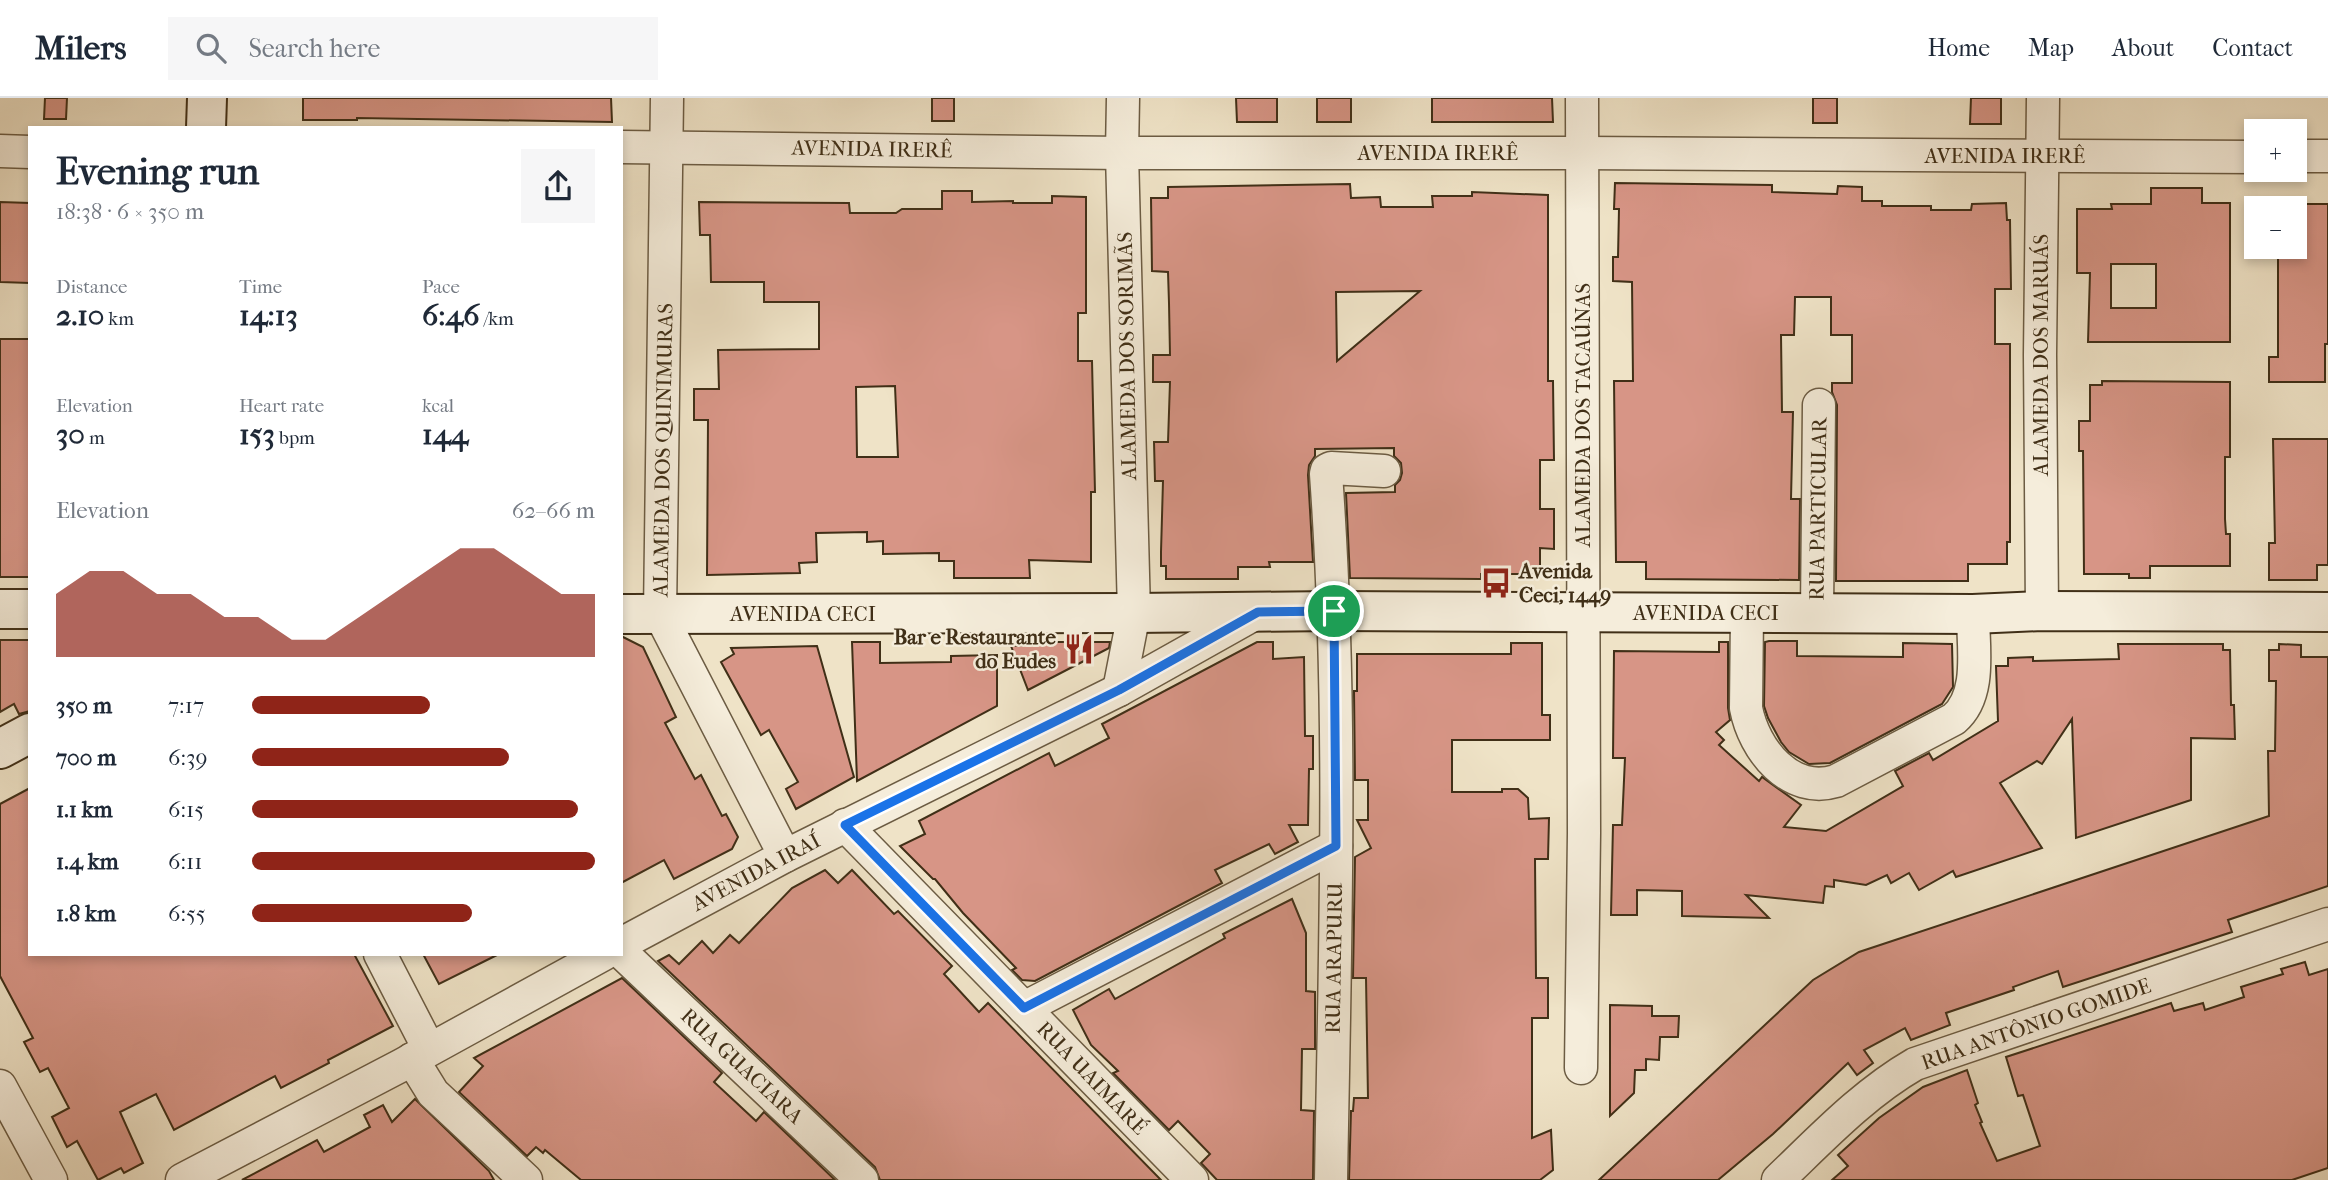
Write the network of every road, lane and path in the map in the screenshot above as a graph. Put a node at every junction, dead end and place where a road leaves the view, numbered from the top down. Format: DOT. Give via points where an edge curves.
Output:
graph roads {
  1 [pos="207,98"];
  2 [pos="667,98"];
  3 [pos="1123,98"];
  4 [pos="1583,98"];
  5 [pos="2043,98"];
  6 [pos="206,126"];
  7 [pos="667,146"];
  8 [pos="623,147"];
  9 [pos="0,151"];
  10 [pos="28,152"];
  11 [pos="1122,153"];
  12 [pos="1582,153"];
  13 [pos="2043,156"];
  14 [pos="2307,156"];
  15 [pos="2328,156"];
  16 [pos="2244,157"];
  17 [pos="1819,405"];
  18 [pos="1384,471"];
  19 [pos="0,609"];
  20 [pos="28,609"];
  21 [pos="1334,611"];
  22 [pos="2042,611"];
  23 [pos="1258,612"];
  24 [pos="1817,612"];
  25 [pos="2328,612"];
  26 [pos="1134,613"];
  27 [pos="1584,613"];
  28 [pos="1747,613"];
  29 [pos="623,614"];
  30 [pos="660,614"];
  31 [pos="1973,614"];
  32 [pos="1119,690"];
  33 [pos="28,734"];
  34 [pos="0,749"];
  35 [pos="845,825"];
  36 [pos="1336,846"];
  37 [pos="785,856"];
  38 [pos="2328,924"];
  39 [pos="623,943"];
  40 [pos="623,954"];
  41 [pos="381,956"];
  42 [pos="600,956"];
  43 [pos="1024,1008"];
  44 [pos="420,1054"];
  45 [pos="1581,1068"];
  46 [pos="0,1086"];
  47 [pos="51,1180"];
  48 [pos="182,1180"];
  49 [pos="527,1180"];
  50 [pos="862,1180"];
  51 [pos="1192,1180"];
  52 [pos="1331,1180"];
  53 [pos="1778,1180"];
  1 -- 6 [label="street"];
  2 -- 7 [label="street, ALAMEDA DOS QUINIMURAS"];
  3 -- 11 [label="street, ALAMEDA DOS SORIMÃS"];
  4 -- 12 [label="street, ALAMEDA DOS TACAÚNAS"];
  5 -- 13 [label="street, ALAMEDA DOS MARUÁS"];
  7 -- 8 [label="street, AVENIDA IRERÊ"];
  7 -- 11 [label="street, AVENIDA IRERÊ"];
  7 -- 30 [label="street, ALAMEDA DOS QUINIMURAS"];
  9 -- 10 [label="street"];
  11 -- 12 [label="street, AVENIDA IRERÊ"];
  11 -- 26 [label="street, ALAMEDA DOS SORIMÃS"];
  12 -- 13 [label="street, AVENIDA IRERÊ"];
  12 -- 27 [label="street, ALAMEDA DOS TACAÚNAS"];
  13 -- 16 [label="street, AVENIDA IRERÊ"];
  13 -- 22 [label="street, ALAMEDA DOS MARUÁS"];
  14 -- 15 [label="street"];
  17 -- 24 [label="street, RUA PARTICULAR"];
  18 -- 21 [label="street, RUA ARAPURU" via="1326,471"];
  19 -- 20 [label="street"];
  21 -- 23 [label="street, AVENIDA CECI"];
  21 -- 27 [label="street, AVENIDA CECI"];
  21 -- 36 [label="street, RUA ARAPURU"];
  22 -- 25 [label="street, AVENIDA CECI"];
  22 -- 31 [label="street, AVENIDA CECI"];
  23 -- 26 [label="street, AVENIDA CECI"];
  23 -- 32 [label="street, AVENIDA IRAÍ"];
  24 -- 28 [label="street, AVENIDA CECI"];
  24 -- 31 [label="street, AVENIDA CECI"];
  26 -- 30 [label="street, AVENIDA CECI"];
  26 -- 32 [label="street"];
  27 -- 28 [label="street, AVENIDA CECI"];
  27 -- 45 [label="street, ALAMEDA DOS TACAÚNAS"];
  28 -- 31 [label="street" via="1746,708 1758,745 1787,774 1823,785 1964,711 1972,686"];
  29 -- 30 [label="street, AVENIDA CECI"];
  30 -- 37 [label="street, ALAMEDA DOS QUINIMURAS"];
  32 -- 35 [label="street, AVENIDA IRAÍ"];
  33 -- 34 [label="street"];
  35 -- 37 [label="street, AVENIDA IRAÍ"];
  35 -- 43 [label="street, RUA UAIMARÉ"];
  36 -- 43 [label="street"];
  36 -- 52 [label="street, RUA ARAPURU"];
  37 -- 39 [label="street, AVENIDA IRAÍ"];
  38 -- 53 [label="street, RUA ANTÔNIO GOMIDE" via="1915,1064 1859,1104"];
  40 -- 50 [label="street, RUA GUACIARA"];
  41 -- 44 [label="street"];
  42 -- 44 [label="street"];
  43 -- 51 [label="street, RUA UAIMARÉ"];
  44 -- 48 [label="street"];
  44 -- 49 [label="street" via="433,1093"];
  46 -- 47 [label="street"];
}
